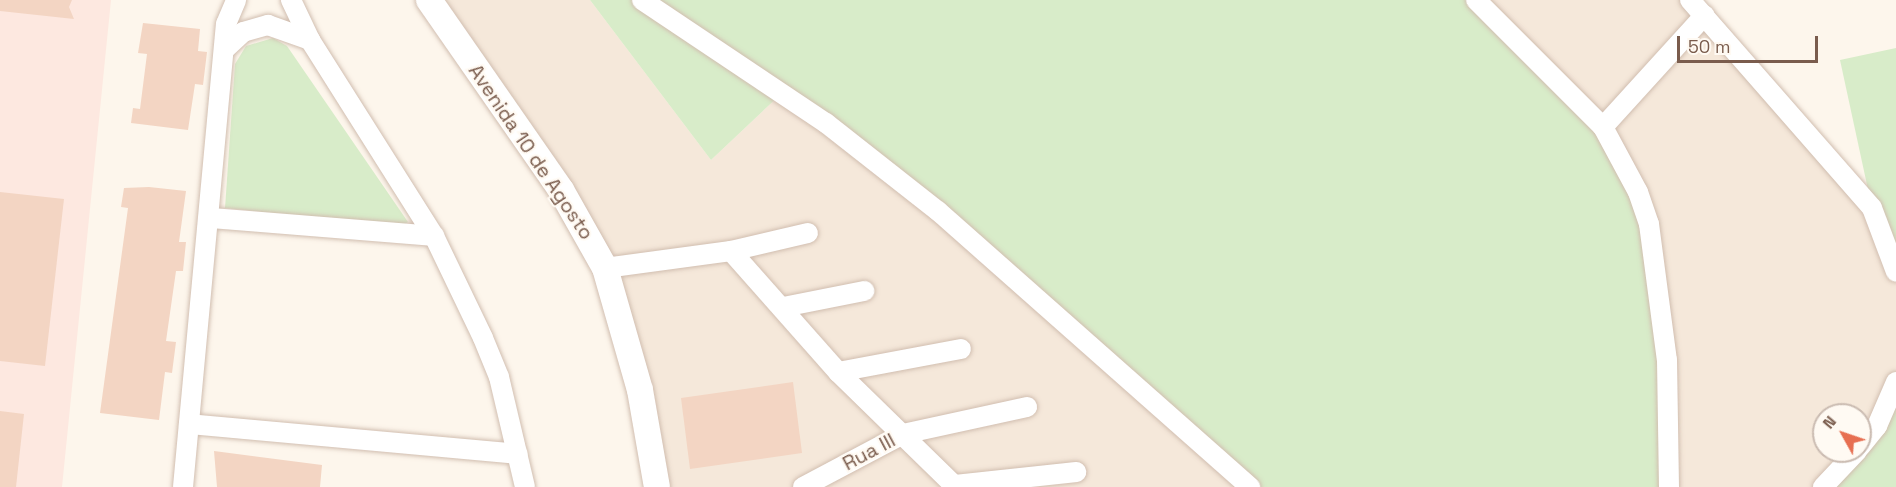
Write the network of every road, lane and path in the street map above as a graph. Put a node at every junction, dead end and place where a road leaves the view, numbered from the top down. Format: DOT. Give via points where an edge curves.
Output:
graph roads {
  1 [pos="237,0"];
  2 [pos="291,0"];
  3 [pos="429,0"];
  4 [pos="642,0"];
  5 [pos="1476,0"];
  6 [pos="1690,0"];
  7 [pos="1705,15"];
  8 [pos="310,40"];
  9 [pos="225,49"];
  10 [pos="1603,127"];
  11 [pos="212,218"];
  12 [pos="808,233"];
  13 [pos="434,236"];
  14 [pos="731,251"];
  15 [pos="605,268"];
  16 [pos="1896,272"];
  17 [pos="864,291"];
  18 [pos="783,307"];
  19 [pos="961,349"];
  20 [pos="838,372"];
  21 [pos="1896,382"];
  22 [pos="1027,407"];
  23 [pos="189,424"];
  24 [pos="1872,432"];
  25 [pos="903,434"];
  26 [pos="518,454"];
  27 [pos="1846,463"];
  28 [pos="1076,472"];
  29 [pos="956,486"];
  30 [pos="183,487"];
  31 [pos="525,487"];
  32 [pos="657,487"];
  33 [pos="803,487"];
  34 [pos="1250,487"];
  35 [pos="1669,487"];
  36 [pos="1823,487"];
  1 -- 9 [label="street" via="226,24"];
  2 -- 8 [label="street"];
  3 -- 15 [label="street, Avenida 10 de Agosto" via="561,190"];
  4 -- 34 [label="street" via="826,123 938,211"];
  5 -- 10 [label="street"];
  6 -- 7 [label="street"];
  7 -- 10 [label="street"];
  7 -- 16 [label="street" via="1872,208"];
  8 -- 9 [label="street" via="268,25 243,32"];
  8 -- 13 [label="street"];
  9 -- 11 [label="street"];
  10 -- 35 [label="street" via="1649,224 1667,360"];
  11 -- 13 [label="street"];
  11 -- 23 [label="street"];
  12 -- 14 [label="street"];
  13 -- 26 [label="street" via="499,377"];
  14 -- 15 [label="street"];
  14 -- 18 [label="street"];
  15 -- 32 [label="street, Avenida 10 de Agosto" via="639,390"];
  17 -- 18 [label="street"];
  18 -- 20 [label="street"];
  19 -- 20 [label="street"];
  20 -- 25 [label="street"];
  21 -- 24 [label="street"];
  22 -- 25 [label="street, Rua III"];
  23 -- 26 [label="street"];
  23 -- 30 [label="street"];
  25 -- 29 [label="street"];
  25 -- 33 [label="street, Rua III"];
  26 -- 31 [label="street"];
  27 -- 36 [label="street"];
  28 -- 29 [label="street"];
}
